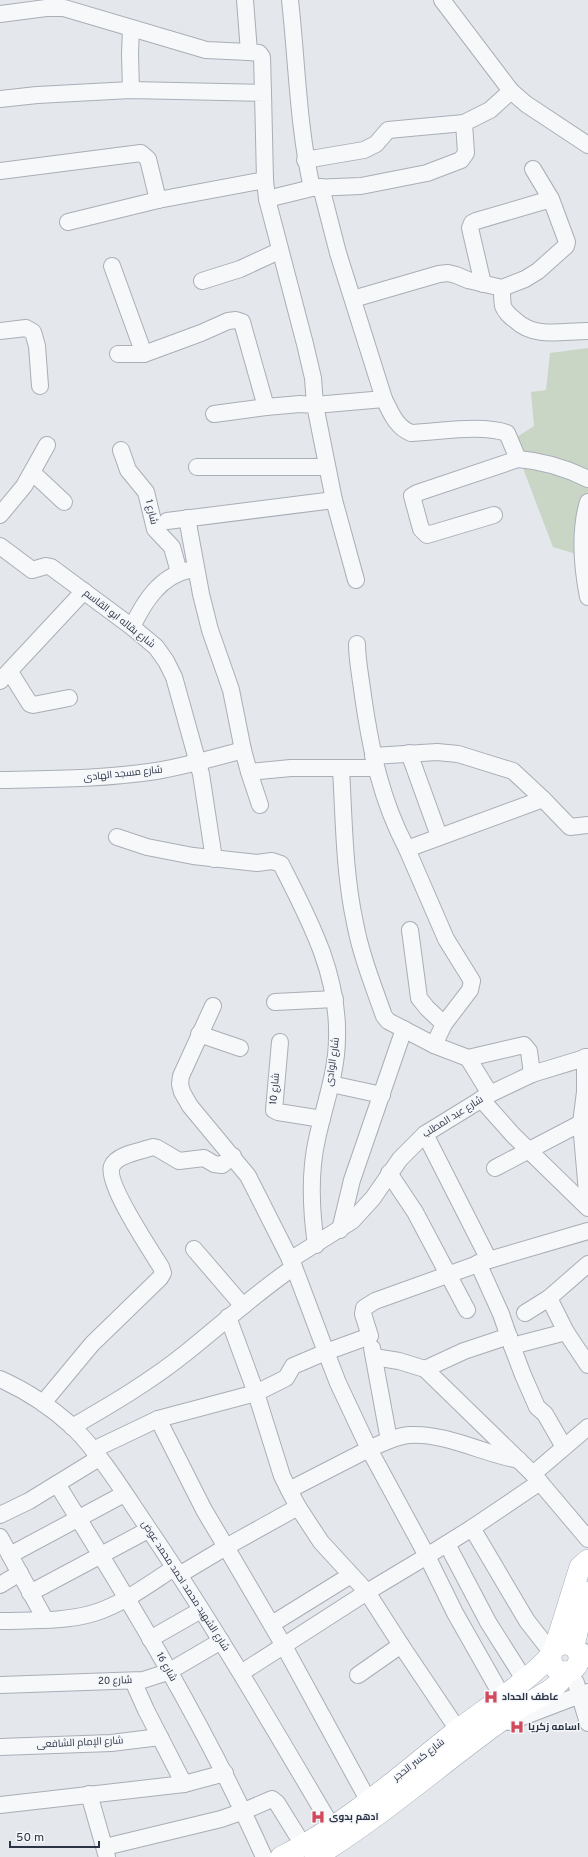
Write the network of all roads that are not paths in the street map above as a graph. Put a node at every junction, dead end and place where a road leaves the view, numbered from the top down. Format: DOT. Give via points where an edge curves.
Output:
graph roads {
  1 [pos="245,0"];
  2 [pos="290,0"];
  3 [pos="444,1"];
  4 [pos="64,4"];
  5 [pos="0,14"];
  6 [pos="131,28"];
  7 [pos="249,52"];
  8 [pos="130,90"];
  9 [pos="511,91"];
  10 [pos="263,93"];
  11 [pos="0,99"];
  12 [pos="464,123"];
  13 [pos="588,145"];
  14 [pos="305,160"];
  15 [pos="533,169"];
  16 [pos="0,170"];
  17 [pos="265,180"];
  18 [pos="316,188"];
  19 [pos="267,199"];
  20 [pos="551,199"];
  21 [pos="158,200"];
  22 [pos="68,222"];
  23 [pos="279,251"];
  24 [pos="112,266"];
  25 [pos="202,282"];
  26 [pos="483,284"];
  27 [pos="502,288"];
  28 [pos="353,299"];
  29 [pos="0,331"];
  30 [pos="588,331"];
  31 [pos="118,354"];
  32 [pos="144,354"];
  33 [pos="40,386"];
  34 [pos="384,399"];
  35 [pos="315,405"];
  36 [pos="266,407"];
  37 [pos="214,414"];
  38 [pos="47,445"];
  39 [pos="121,450"];
  40 [pos="518,459"];
  41 [pos="197,467"];
  42 [pos="326,467"];
  43 [pos="33,473"];
  44 [pos="588,479"];
  45 [pos="334,500"];
  46 [pos="64,502"];
  47 [pos="588,502"];
  48 [pos="0,515"];
  49 [pos="494,515"];
  50 [pos="187,518"];
  51 [pos="167,521"];
  52 [pos="0,546"];
  53 [pos="196,569"];
  54 [pos="179,572"];
  55 [pos="356,580"];
  56 [pos="84,591"];
  57 [pos="588,597"];
  58 [pos="132,626"];
  59 [pos="357,644"];
  60 [pos="5,677"];
  61 [pos="69,698"];
  62 [pos="243,750"];
  63 [pos="409,753"];
  64 [pos="198,762"];
  65 [pos="374,762"];
  66 [pos="341,769"];
  67 [pos="250,772"];
  68 [pos="0,780"];
  69 [pos="543,799"];
  70 [pos="260,805"];
  71 [pos="588,825"];
  72 [pos="439,836"];
  73 [pos="117,837"];
  74 [pos="407,849"];
  75 [pos="214,859"];
  76 [pos="410,930"];
  77 [pos="335,999"];
  78 [pos="275,1002"];
  79 [pos="213,1006"];
  80 [pos="444,1024"];
  81 [pos="404,1029"];
  82 [pos="199,1034"];
  83 [pos="280,1042"];
  84 [pos="434,1045"];
  85 [pos="240,1048"];
  86 [pos="587,1057"];
  87 [pos="468,1058"];
  88 [pos="532,1074"];
  89 [pos="330,1084"];
  90 [pos="382,1095"];
  91 [pos="486,1097"];
  92 [pos="322,1119"];
  93 [pos="582,1123"];
  94 [pos="425,1134"];
  95 [pos="529,1149"];
  96 [pos="233,1156"];
  97 [pos="495,1168"];
  98 [pos="389,1173"];
  99 [pos="588,1204"];
  100 [pos="588,1208"];
  101 [pos="340,1230"];
  102 [pos="588,1232"];
  103 [pos="316,1244"];
  104 [pos="194,1249"];
  105 [pos="483,1262"];
  106 [pos="292,1263"];
  107 [pos="588,1264"];
  108 [pos="448,1274"];
  109 [pos="549,1298"];
  110 [pos="243,1306"];
  111 [pos="467,1310"];
  112 [pos="525,1314"];
  113 [pos="228,1317"];
  114 [pos="566,1332"];
  115 [pos="370,1336"];
  116 [pos="511,1341"];
  117 [pos="326,1352"];
  118 [pos="374,1357"];
  119 [pos="588,1365"];
  120 [pos="425,1369"];
  121 [pos="0,1379"];
  122 [pos="256,1393"];
  123 [pos="44,1403"];
  124 [pos="158,1419"];
  125 [pos="72,1427"];
  126 [pos="588,1427"];
  127 [pos="389,1440"];
  128 [pos="564,1447"];
  129 [pos="369,1449"];
  130 [pos="96,1454"];
  131 [pos="519,1460"];
  132 [pos="536,1478"];
  133 [pos="57,1484"];
  134 [pos="289,1490"];
  135 [pos="124,1494"];
  136 [pos="298,1507"];
  137 [pos="0,1515"];
  138 [pos="78,1519"];
  139 [pos="472,1528"];
  140 [pos="148,1530"];
  141 [pos="0,1537"];
  142 [pos="588,1539"];
  143 [pos="447,1544"];
  144 [pos="226,1547"];
  145 [pos="10,1555"];
  146 [pos="101,1555"];
  147 [pos="427,1556"];
  148 [pos="588,1560"];
  149 [pos="177,1572"];
  150 [pos="20,1573"];
  151 [pos="351,1575"];
  152 [pos="0,1585"];
  153 [pos="588,1585"];
  154 [pos="30,1592"];
  155 [pos="367,1592"];
  156 [pos="127,1597"];
  157 [pos="201,1610"];
  158 [pos="45,1619"];
  159 [pos="0,1621"];
  160 [pos="272,1624"];
  161 [pos="150,1639"];
  162 [pos="221,1641"];
  163 [pos="401,1645"];
  164 [pos="284,1646"];
  165 [pos="570,1657"];
  166 [pos="168,1672"];
  167 [pos="241,1673"];
  168 [pos="358,1675"];
  169 [pos="524,1680"];
  170 [pos="133,1681"];
  171 [pos="0,1685"];
  172 [pos="584,1693"];
  173 [pos="502,1696"];
  174 [pos="588,1723"];
  175 [pos="458,1730"];
  176 [pos="488,1730"];
  177 [pos="160,1737"];
  178 [pos="0,1747"];
  179 [pos="225,1773"];
  180 [pos="184,1784"];
  181 [pos="89,1794"];
  182 [pos="368,1800"];
  183 [pos="0,1805"];
  184 [pos="244,1811"];
  185 [pos="332,1827"];
  186 [pos="309,1851"];
  187 [pos="106,1852"];
  188 [pos="264,1857"];
  189 [pos="281,1857"];
  1 -- 7 [label="street"];
  2 -- 14 [label="street"];
  3 -- 9 [label="street"];
  4 -- 5 [label="street"];
  4 -- 6 [label="street"];
  6 -- 7 [label="street" via="206,50"];
  6 -- 8 [label="street"];
  7 -- 10 [label="street" via="259,53 262,57"];
  8 -- 10 [label="street"];
  8 -- 11 [label="street"];
  9 -- 12 [label="street" via="490,110"];
  9 -- 13 [label="street" via="526,104"];
  10 -- 17 [label="street"];
  12 -- 14 [label="street" via="388,130 376,144 364,150"];
  12 -- 18 [label="street" via="466,153 461,160 427,173 395,180 361,186"];
  14 -- 18 [label="street"];
  15 -- 20 [label="street"];
  16 -- 21 [label="street" via="141,153 148,159"];
  17 -- 19 [label="street"];
  17 -- 21 [label="street"];
  18 -- 19 [label="street"];
  18 -- 28 [label="street"];
  19 -- 23 [label="street"];
  20 -- 26 [label="street" via="472,223 470,228"];
  20 -- 27 [label="street" via="565,236 566,246 538,271"];
  21 -- 22 [label="street"];
  23 -- 25 [label="street" via="240,269"];
  23 -- 35 [label="street" via="310,364"];
  24 -- 32 [label="street"];
  26 -- 27 [label="street"];
  26 -- 28 [label="street" via="456,275 439,274"];
  27 -- 30 [label="street" via="505,310 522,327 532,332"];
  28 -- 34 [label="street"];
  29 -- 33 [label="street" via="26,328 33,332 37,346"];
  31 -- 32 [label="street"];
  32 -- 36 [label="street" via="228,321 242,322"];
  34 -- 35 [label="street"];
  34 -- 40 [label="street" via="394,419 411,433 499,430 507,433"];
  35 -- 36 [label="street"];
  35 -- 42 [label="street"];
  36 -- 37 [label="street"];
  38 -- 43 [label="street"];
  39 -- 54 [label="street, شارع 1" via="128,470 146,492 155,528 172,547"];
  40 -- 44 [label="street" via="572,471"];
  40 -- 49 [label="street" via="412,496 422,529 427,535"];
  41 -- 42 [label="street"];
  42 -- 45 [label="street"];
  43 -- 46 [label="street"];
  43 -- 48 [label="street"];
  45 -- 50 [label="street"];
  45 -- 55 [label="street"];
  47 -- 57 [label="street" via="583,524 582,549 583,574"];
  50 -- 51 [label="street"];
  50 -- 53 [label="street"];
  52 -- 56 [label="street, شارع بقاله ابو القاسم" via="30,569 50,567"];
  53 -- 54 [label="street"];
  53 -- 62 [label="street" via="210,630 231,690"];
  54 -- 58 [label="street" via="158,586"];
  56 -- 58 [label="street, شارع بقاله ابو القاسم"];
  56 -- 60 [label="street"];
  58 -- 64 [label="street, شارع بقاله ابو القاسم" via="156,647 170,669"];
  59 -- 65 [label="street"];
  60 -- 61 [label="street" via="33,706"];
  62 -- 64 [label="street, شارع مسجد الهادى"];
  62 -- 67 [label="street"];
  63 -- 65 [label="street"];
  63 -- 69 [label="street" via="458,754 483,760 512,771"];
  63 -- 72 [label="street"];
  64 -- 68 [label="street, شارع مسجد الهادى" via="115,776"];
  64 -- 75 [label="street, شارع بقاله ابو القاسم"];
  65 -- 66 [label="street"];
  65 -- 74 [label="street" via="386,803"];
  66 -- 67 [label="street" via="291,768"];
  66 -- 81 [label="street" via="345,850 355,924 384,1016 388,1021"];
  67 -- 70 [label="street"];
  69 -- 71 [label="street" via="570,827"];
  69 -- 72 [label="street"];
  72 -- 74 [label="street"];
  73 -- 75 [label="street" via="147,847"];
  74 -- 80 [label="street" via="446,939 472,981 470,990"];
  75 -- 77 [label="street, شارع الوادى" via="272,861 281,864 310,920 327,965"];
  76 -- 80 [label="street" via="419,998"];
  77 -- 78 [label="street"];
  77 -- 89 [label="street, شارع الوادى" via="338,1039"];
  79 -- 82 [label="street"];
  80 -- 84 [label="street"];
  81 -- 84 [label="street"];
  81 -- 90 [label="street"];
  82 -- 85 [label="street"];
  82 -- 96 [label="street" via="181,1076 182,1092 190,1106"];
  83 -- 92 [label="street, شارع 10" via="274,1110"];
  84 -- 87 [label="street"];
  86 -- 88 [label="street, شارع عبد المطلب"];
  86 -- 93 [label="street"];
  87 -- 88 [label="street" via="524,1045 529,1052"];
  87 -- 91 [label="street"];
  88 -- 91 [label="street, شارع عبد المطلب"];
  89 -- 90 [label="street"];
  89 -- 92 [label="street, شارع الوادى"];
  90 -- 101 [label="street" via="352,1180"];
  91 -- 94 [label="street, شارع عبد المطلب"];
  91 -- 95 [label="street" via="513,1135"];
  92 -- 103 [label="street, شارع الوادى" via="312,1179 312,1218"];
  93 -- 95 [label="street"];
  93 -- 99 [label="street"];
  94 -- 98 [label="street, شارع عبد المطلب"];
  94 -- 105 [label="street"];
  95 -- 97 [label="street"];
  95 -- 100 [label="street"];
  96 -- 106 [label="street" via="248,1176"];
  96 -- 123 [label="street" via="222,1165 218,1165 204,1158 179,1161 154,1148 116,1160 111,1174 116,1188 136,1229 163,1273 92,1344"];
  98 -- 101 [label="street, شارع عبد المطلب" via="364,1210"];
  98 -- 108 [label="street"];
  101 -- 103 [label="street, شارع عبد المطلب"];
  102 -- 105 [label="street"];
  103 -- 106 [label="street, شارع عبد المطلب"];
  104 -- 110 [label="street"];
  105 -- 108 [label="street"];
  105 -- 116 [label="street"];
  106 -- 110 [label="street, شارع عبد المطلب"];
  106 -- 117 [label="street"];
  107 -- 109 [label="street"];
  108 -- 111 [label="street"];
  108 -- 115 [label="street" via="367,1305 363,1314"];
  109 -- 112 [label="street"];
  109 -- 114 [label="street"];
  110 -- 113 [label="street, شارع عبد المطلب"];
  113 -- 122 [label="street"];
  113 -- 125 [label="street, شارع عبد المطلب" via="143,1385"];
  114 -- 116 [label="street"];
  114 -- 119 [label="street"];
  115 -- 117 [label="street"];
  115 -- 118 [label="street"];
  116 -- 120 [label="street" via="464,1351"];
  116 -- 128 [label="street" via="538,1407 545,1414"];
  117 -- 122 [label="street" via="293,1366 286,1378"];
  117 -- 129 [label="street"];
  118 -- 120 [label="street"];
  118 -- 127 [label="street"];
  120 -- 131 [label="street"];
  121 -- 123 [label="street, شارع الشهيد محمد احمد محمد عوض"];
  122 -- 124 [label="street"];
  122 -- 134 [label="street" via="282,1476"];
  123 -- 125 [label="street, شارع الشهيد محمد احمد محمد عوض"];
  124 -- 130 [label="street"];
  124 -- 144 [label="street" via="204,1510"];
  125 -- 130 [label="street, شارع الشهيد محمد احمد محمد عوض"];
  126 -- 128 [label="street"];
  127 -- 129 [label="street"];
  127 -- 131 [label="street" via="421,1435"];
  128 -- 132 [label="street"];
  129 -- 134 [label="street"];
  129 -- 147 [label="street"];
  130 -- 133 [label="street"];
  130 -- 135 [label="street, شارع الشهيد محمد احمد محمد عوض"];
  131 -- 132 [label="street"];
  132 -- 139 [label="street"];
  132 -- 142 [label="street"];
  133 -- 137 [label="street"];
  133 -- 138 [label="street, شارع 16"];
  134 -- 136 [label="street"];
  135 -- 138 [label="street"];
  135 -- 140 [label="street, شارع الشهيد محمد احمد محمد عوض"];
  136 -- 144 [label="street"];
  136 -- 151 [label="street" via="321,1542"];
  138 -- 145 [label="street"];
  138 -- 146 [label="street, شارع 16"];
  139 -- 143 [label="street"];
  139 -- 165 [label="street" via="527,1621"];
  140 -- 146 [label="street"];
  140 -- 149 [label="street, شارع الشهيد محمد احمد محمد عوض"];
  141 -- 145 [label="street"];
  143 -- 147 [label="street"];
  143 -- 169 [label="street" via="488,1622"];
  144 -- 149 [label="street"];
  144 -- 160 [label="street"];
  145 -- 150 [label="street"];
  146 -- 154 [label="street"];
  146 -- 156 [label="street, شارع 16"];
  147 -- 155 [label="street"];
  147 -- 173 [label="street" via="455,1613"];
  148 -- 165 [label="main road" via="580,1567"];
  149 -- 156 [label="street"];
  149 -- 157 [label="street, شارع الشهيد محمد احمد محمد عوض"];
  150 -- 152 [label="street"];
  150 -- 154 [label="street"];
  151 -- 155 [label="street"];
  151 -- 160 [label="street"];
  153 -- 165 [label="main road"];
  154 -- 158 [label="street"];
  155 -- 163 [label="street"];
  155 -- 164 [label="street"];
  156 -- 158 [label="street" via="94,1612"];
  156 -- 161 [label="street, شارع 16"];
  157 -- 161 [label="street"];
  157 -- 162 [label="street, شارع الشهيد محمد احمد محمد عوض"];
  158 -- 159 [label="street"];
  160 -- 164 [label="street"];
  161 -- 166 [label="street, شارع 16"];
  162 -- 166 [label="street, شارع 20"];
  162 -- 167 [label="street, شارع الشهيد محمد احمد محمد عوض"];
  163 -- 168 [label="street"];
  163 -- 175 [label="street"];
  164 -- 167 [label="street"];
  164 -- 182 [label="street"];
  165 -- 169 [label="main road, شارع كسر الحجر"];
  165 -- 172 [label="street" via="576,1683"];
  165 -- 176 [label="main road, شارع كسر الحجر" via="562,1680"];
  166 -- 170 [label="street, شارع 20"];
  166 -- 179 [label="street, شارع 16"];
  167 -- 185 [label="street, شارع الشهيد محمد احمد محمد عوض"];
  169 -- 173 [label="main road, شارع كسر الحجر"];
  170 -- 171 [label="street, شارع 20"];
  170 -- 177 [label="street"];
  172 -- 174 [label="street"];
  172 -- 176 [label="street"];
  173 -- 175 [label="main road, شارع كسر الحجر"];
  175 -- 182 [label="main road, شارع كسر الحجر"];
  176 -- 186 [label="main road, شارع كسر الحجر" via="356,1830"];
  177 -- 178 [label="street, شارع الإمام الشافعى" via="112,1743"];
  177 -- 180 [label="street"];
  179 -- 180 [label="street"];
  179 -- 184 [label="street, شارع 16"];
  180 -- 181 [label="street"];
  181 -- 183 [label="street"];
  181 -- 187 [label="street"];
  182 -- 185 [label="main road, شارع كسر الحجر"];
  184 -- 186 [label="street" via="272,1799"];
  184 -- 187 [label="street"];
  184 -- 188 [label="street, شارع 16"];
  185 -- 186 [label="main road, شارع كسر الحجر"];
  186 -- 189 [label="main road, شارع كسر الحجر"];
}
